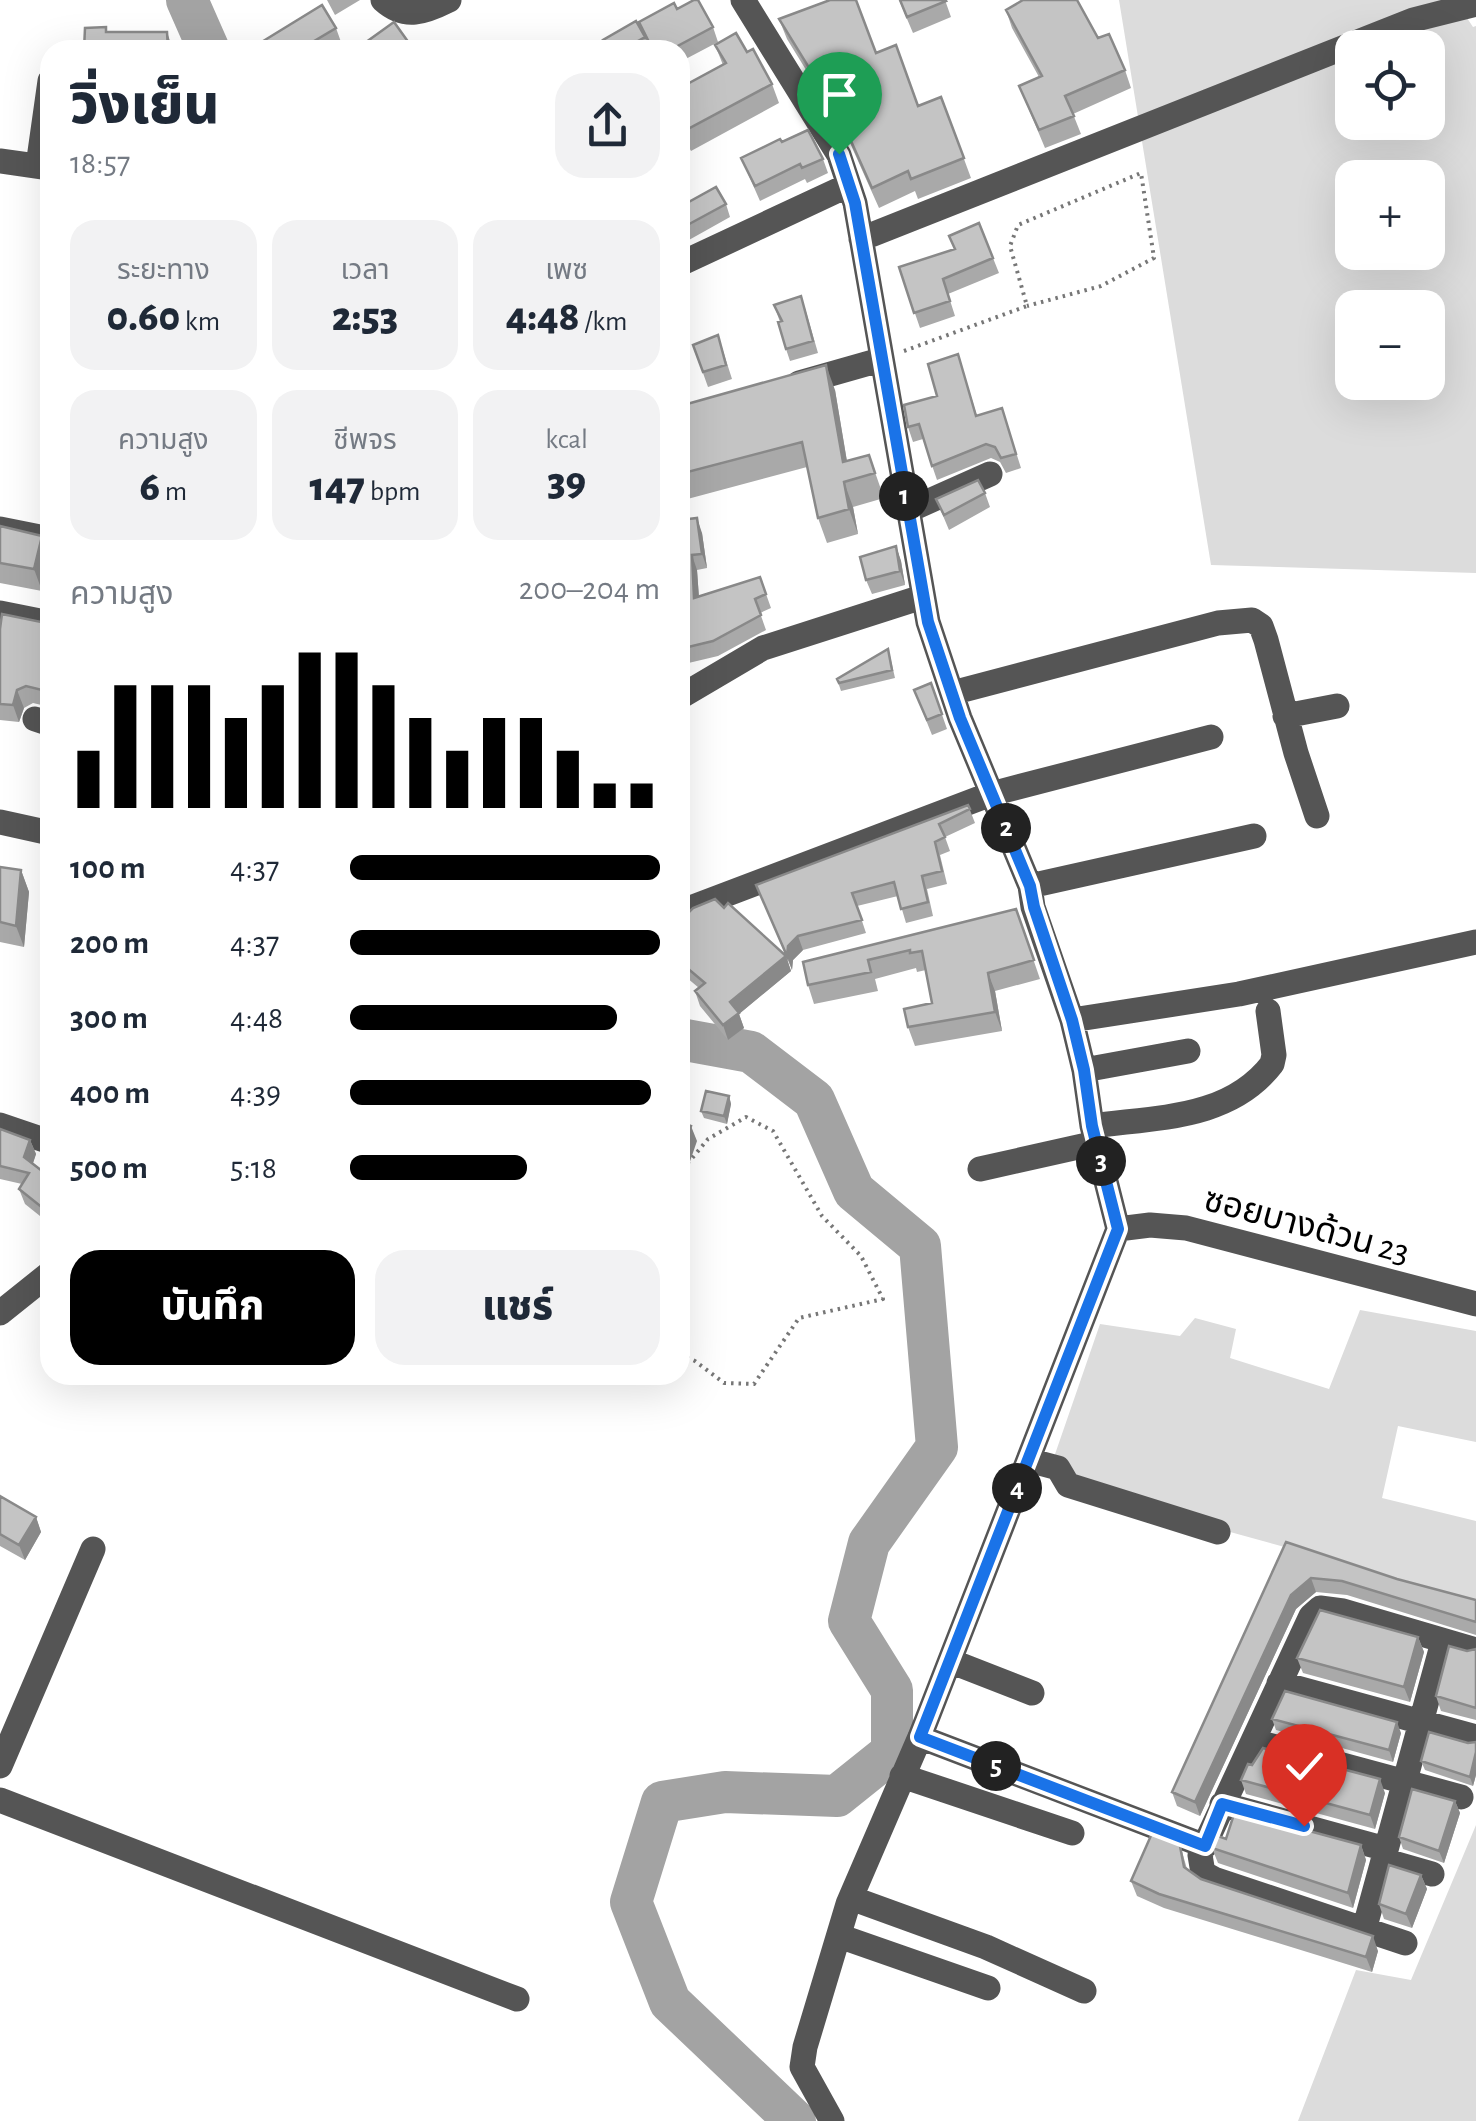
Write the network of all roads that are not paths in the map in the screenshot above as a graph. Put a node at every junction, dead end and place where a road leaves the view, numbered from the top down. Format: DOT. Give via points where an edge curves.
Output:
graph roads {
  1 [pos="383,0"];
  2 [pos="449,0"];
  3 [pos="744,0"];
  4 [pos="1476,4"];
  5 [pos="0,160"];
  6 [pos="40,166"];
  7 [pos="849,184"];
  8 [pos="861,239"];
  9 [pos="690,259"];
  10 [pos="880,360"];
  11 [pos="771,391"];
  12 [pos="990,474"];
  13 [pos="907,510"];
  14 [pos="0,529"];
  15 [pos="40,538"];
  16 [pos="925,610"];
  17 [pos="0,613"];
  18 [pos="40,622"];
  19 [pos="690,691"];
  20 [pos="952,693"];
  21 [pos="1337,706"];
  22 [pos="1285,716"];
  23 [pos="1211,737"];
  24 [pos="992,794"];
  25 [pos="1317,816"];
  26 [pos="0,822"];
  27 [pos="40,831"];
  28 [pos="1254,836"];
  29 [pos="1026,902"];
  30 [pos="690,908"];
  31 [pos="1476,942"];
  32 [pos="1268,1012"];
  33 [pos="1072,1020"];
  34 [pos="1188,1051"];
  35 [pos="1084,1070"];
  36 [pos="0,1125"];
  37 [pos="1094,1134"];
  38 [pos="40,1139"];
  39 [pos="980,1169"];
  40 [pos="1118,1229"];
  41 [pos="40,1281"];
  42 [pos="1476,1304"];
  43 [pos="0,1313"];
  44 [pos="1028,1460"];
  45 [pos="1218,1532"];
  46 [pos="93,1548"];
  47 [pos="1444,1642"];
  48 [pos="1476,1650"];
  49 [pos="950,1661"];
  50 [pos="1279,1683"];
  51 [pos="1032,1693"];
  52 [pos="1422,1722"];
  53 [pos="920,1737"];
  54 [pos="1476,1737"];
  55 [pos="1254,1740"];
  56 [pos="0,1766"];
  57 [pos="902,1776"];
  58 [pos="1405,1782"];
  59 [pos="1460,1798"];
  60 [pos="0,1800"];
  61 [pos="1222,1804"];
  62 [pos="1072,1833"];
  63 [pos="1205,1846"];
  64 [pos="1384,1855"];
  65 [pos="1432,1874"];
  66 [pos="851,1898"];
  67 [pos="1364,1930"];
  68 [pos="839,1936"];
  69 [pos="1406,1943"];
  70 [pos="988,1988"];
  71 [pos="1084,1990"];
  72 [pos="517,1999"];
  73 [pos="832,2121"];
  1 -- 2 [label="street" via="420,14"];
  3 -- 7 [label="street" via="771,28"];
  4 -- 8 [label="street" via="1413,20"];
  5 -- 6 [label="street"];
  7 -- 8 [label="street"];
  7 -- 9 [label="street"];
  8 -- 10 [label="street"];
  10 -- 11 [label="street"];
  10 -- 13 [label="street"];
  12 -- 13 [label="street"];
  13 -- 16 [label="street"];
  14 -- 15 [label="street"];
  16 -- 19 [label="street" via="763,648"];
  16 -- 20 [label="street"];
  17 -- 18 [label="street"];
  20 -- 22 [label="street" via="1218,623 1252,620 1266,640"];
  20 -- 24 [label="street"];
  21 -- 22 [label="street"];
  22 -- 25 [label="street"];
  23 -- 24 [label="street"];
  24 -- 29 [label="street"];
  24 -- 30 [label="street"];
  26 -- 27 [label="street"];
  28 -- 29 [label="street"];
  29 -- 33 [label="street"];
  31 -- 33 [label="street" via="1240,994"];
  32 -- 37 [label="street" via="1272,1064 1231,1101"];
  33 -- 35 [label="street"];
  34 -- 35 [label="street"];
  35 -- 37 [label="street"];
  36 -- 38 [label="street"];
  37 -- 39 [label="street"];
  37 -- 40 [label="street"];
  40 -- 42 [label="street, ซอยบางด้วน 23" via="1186,1228"];
  40 -- 44 [label="street"];
  41 -- 43 [label="street"];
  44 -- 45 [label="street" via="1058,1468 1068,1485"];
  44 -- 49 [label="street"];
  46 -- 56 [label="street"];
  47 -- 48 [label="street"];
  47 -- 50 [label="street" via="1320,1608"];
  47 -- 52 [label="street"];
  49 -- 51 [label="street"];
  49 -- 53 [label="street"];
  50 -- 52 [label="street"];
  50 -- 55 [label="street"];
  52 -- 54 [label="street"];
  52 -- 58 [label="street"];
  53 -- 57 [label="street"];
  53 -- 63 [label="street"];
  55 -- 58 [label="street"];
  55 -- 61 [label="street"];
  57 -- 62 [label="street"];
  57 -- 66 [label="street"];
  58 -- 59 [label="street"];
  58 -- 64 [label="street"];
  60 -- 72 [label="street"];
  61 -- 63 [label="street"];
  61 -- 64 [label="street"];
  63 -- 67 [label="street" via="1200,1865 1214,1879"];
  64 -- 65 [label="street"];
  64 -- 67 [label="street"];
  66 -- 68 [label="street"];
  66 -- 71 [label="street"];
  67 -- 69 [label="street"];
  68 -- 70 [label="street"];
  68 -- 73 [label="street" via="802,2067"];
}
